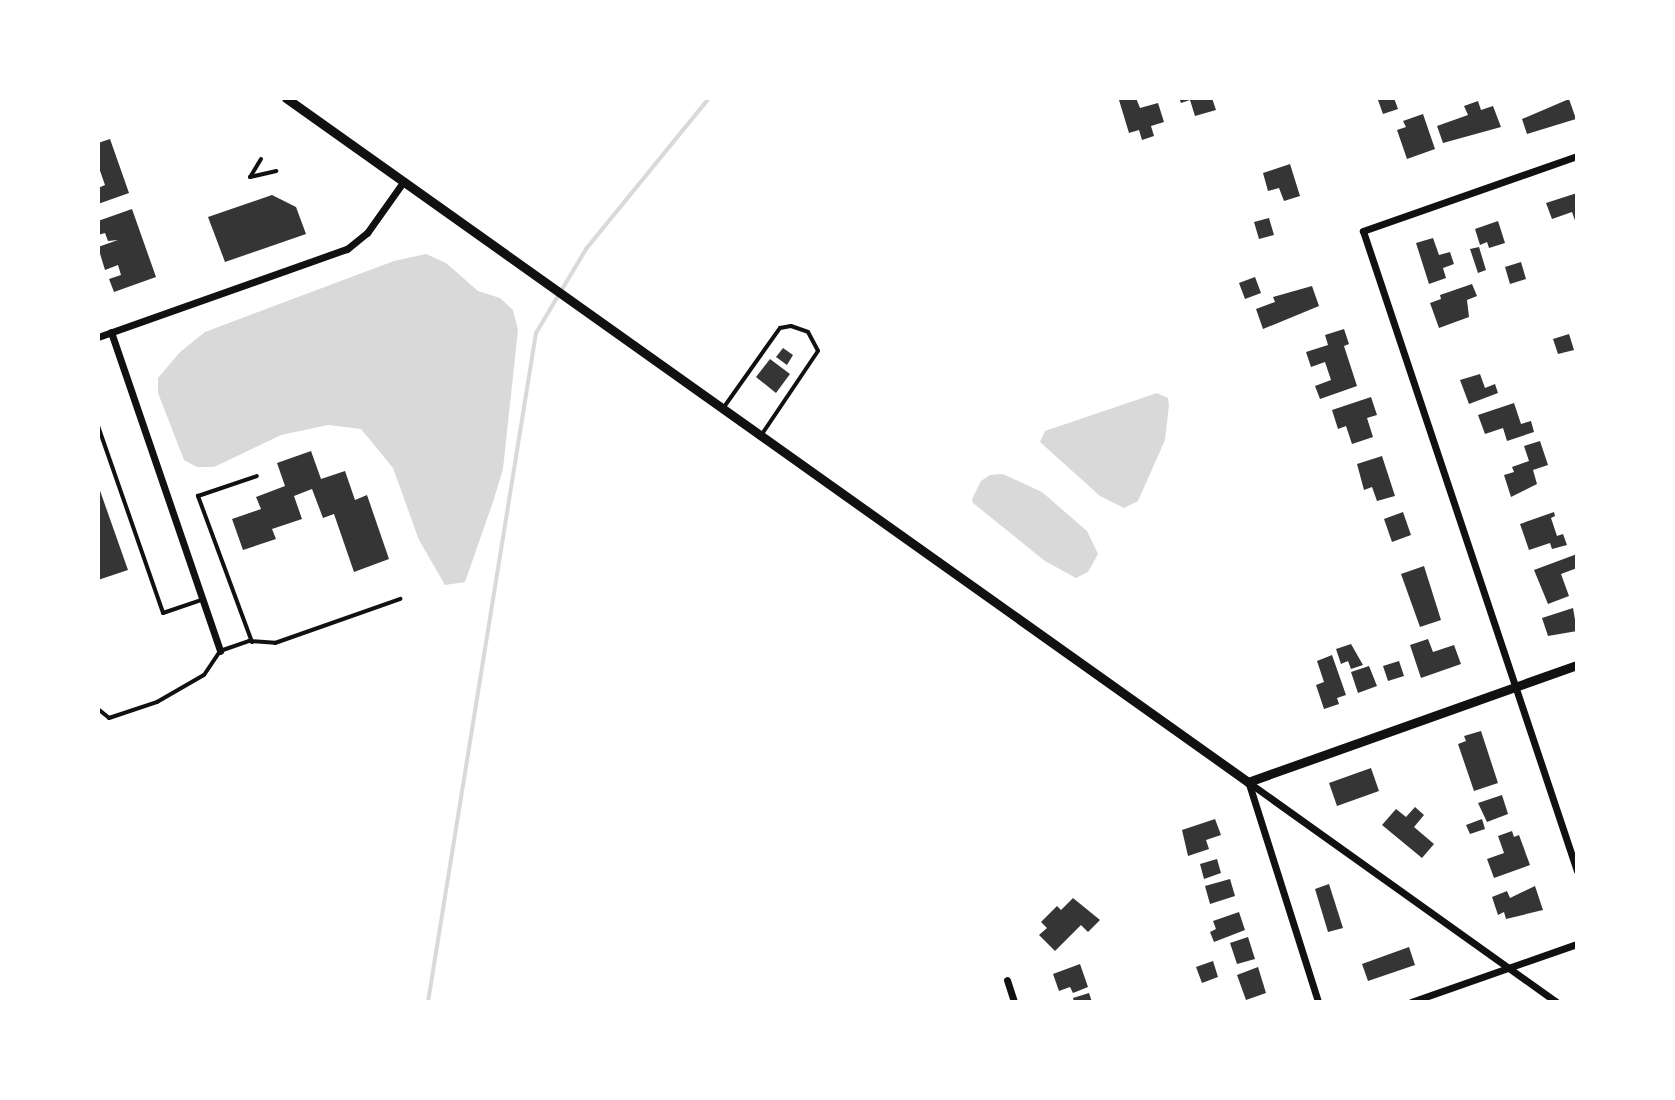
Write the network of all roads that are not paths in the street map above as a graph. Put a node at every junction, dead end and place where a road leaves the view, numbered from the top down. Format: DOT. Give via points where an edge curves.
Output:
graph roads {
  1 [pos="286,98"];
  2 [pos="1577,156"];
  3 [pos="261,159"];
  4 [pos="276,171"];
  5 [pos="404,181"];
  6 [pos="111,332"];
  7 [pos="98,337"];
  8 [pos="723,409"];
  9 [pos="98,426"];
  10 [pos="761,436"];
  11 [pos="257,476"];
  12 [pos="202,599"];
  13 [pos="400,599"];
  14 [pos="252,642"];
  15 [pos="220,651"];
  16 [pos="1577,665"];
  17 [pos="1516,686"];
  18 [pos="98,709"];
  19 [pos="1248,782"];
  20 [pos="1577,871"];
  21 [pos="1577,944"];
  22 [pos="1508,967"];
  23 [pos="1007,980"];
  24 [pos="1014,1002"];
  25 [pos="1318,1002"];
  26 [pos="1411,1002"];
  27 [pos="1556,1002"];
  1 -- 5 [label="street"];
  2 -- 17 [label="street" via="1363,231"];
  3 -- 4 [label="lane" via="250,177"];
  5 -- 6 [label="street" via="367,233 347,249"];
  5 -- 8 [label="street"];
  6 -- 7 [label="street"];
  6 -- 12 [label="street"];
  8 -- 10 [label="street"];
  8 -- 10 [label="lane" via="780,328 808,332 818,351"];
  9 -- 12 [label="lane" via="163,613"];
  10 -- 19 [label="street"];
  11 -- 14 [label="lane" via="198,496"];
  12 -- 15 [label="street"];
  13 -- 14 [label="lane" via="275,643"];
  14 -- 15 [label="lane"];
  15 -- 18 [label="lane" via="204,675 157,702 109,718"];
  16 -- 17 [label="street"];
  17 -- 19 [label="street"];
  17 -- 20 [label="street"];
  19 -- 22 [label="street"];
  19 -- 25 [label="street"];
  21 -- 22 [label="street"];
  22 -- 26 [label="street"];
  22 -- 27 [label="street"];
  23 -- 24 [label="street"];
}
